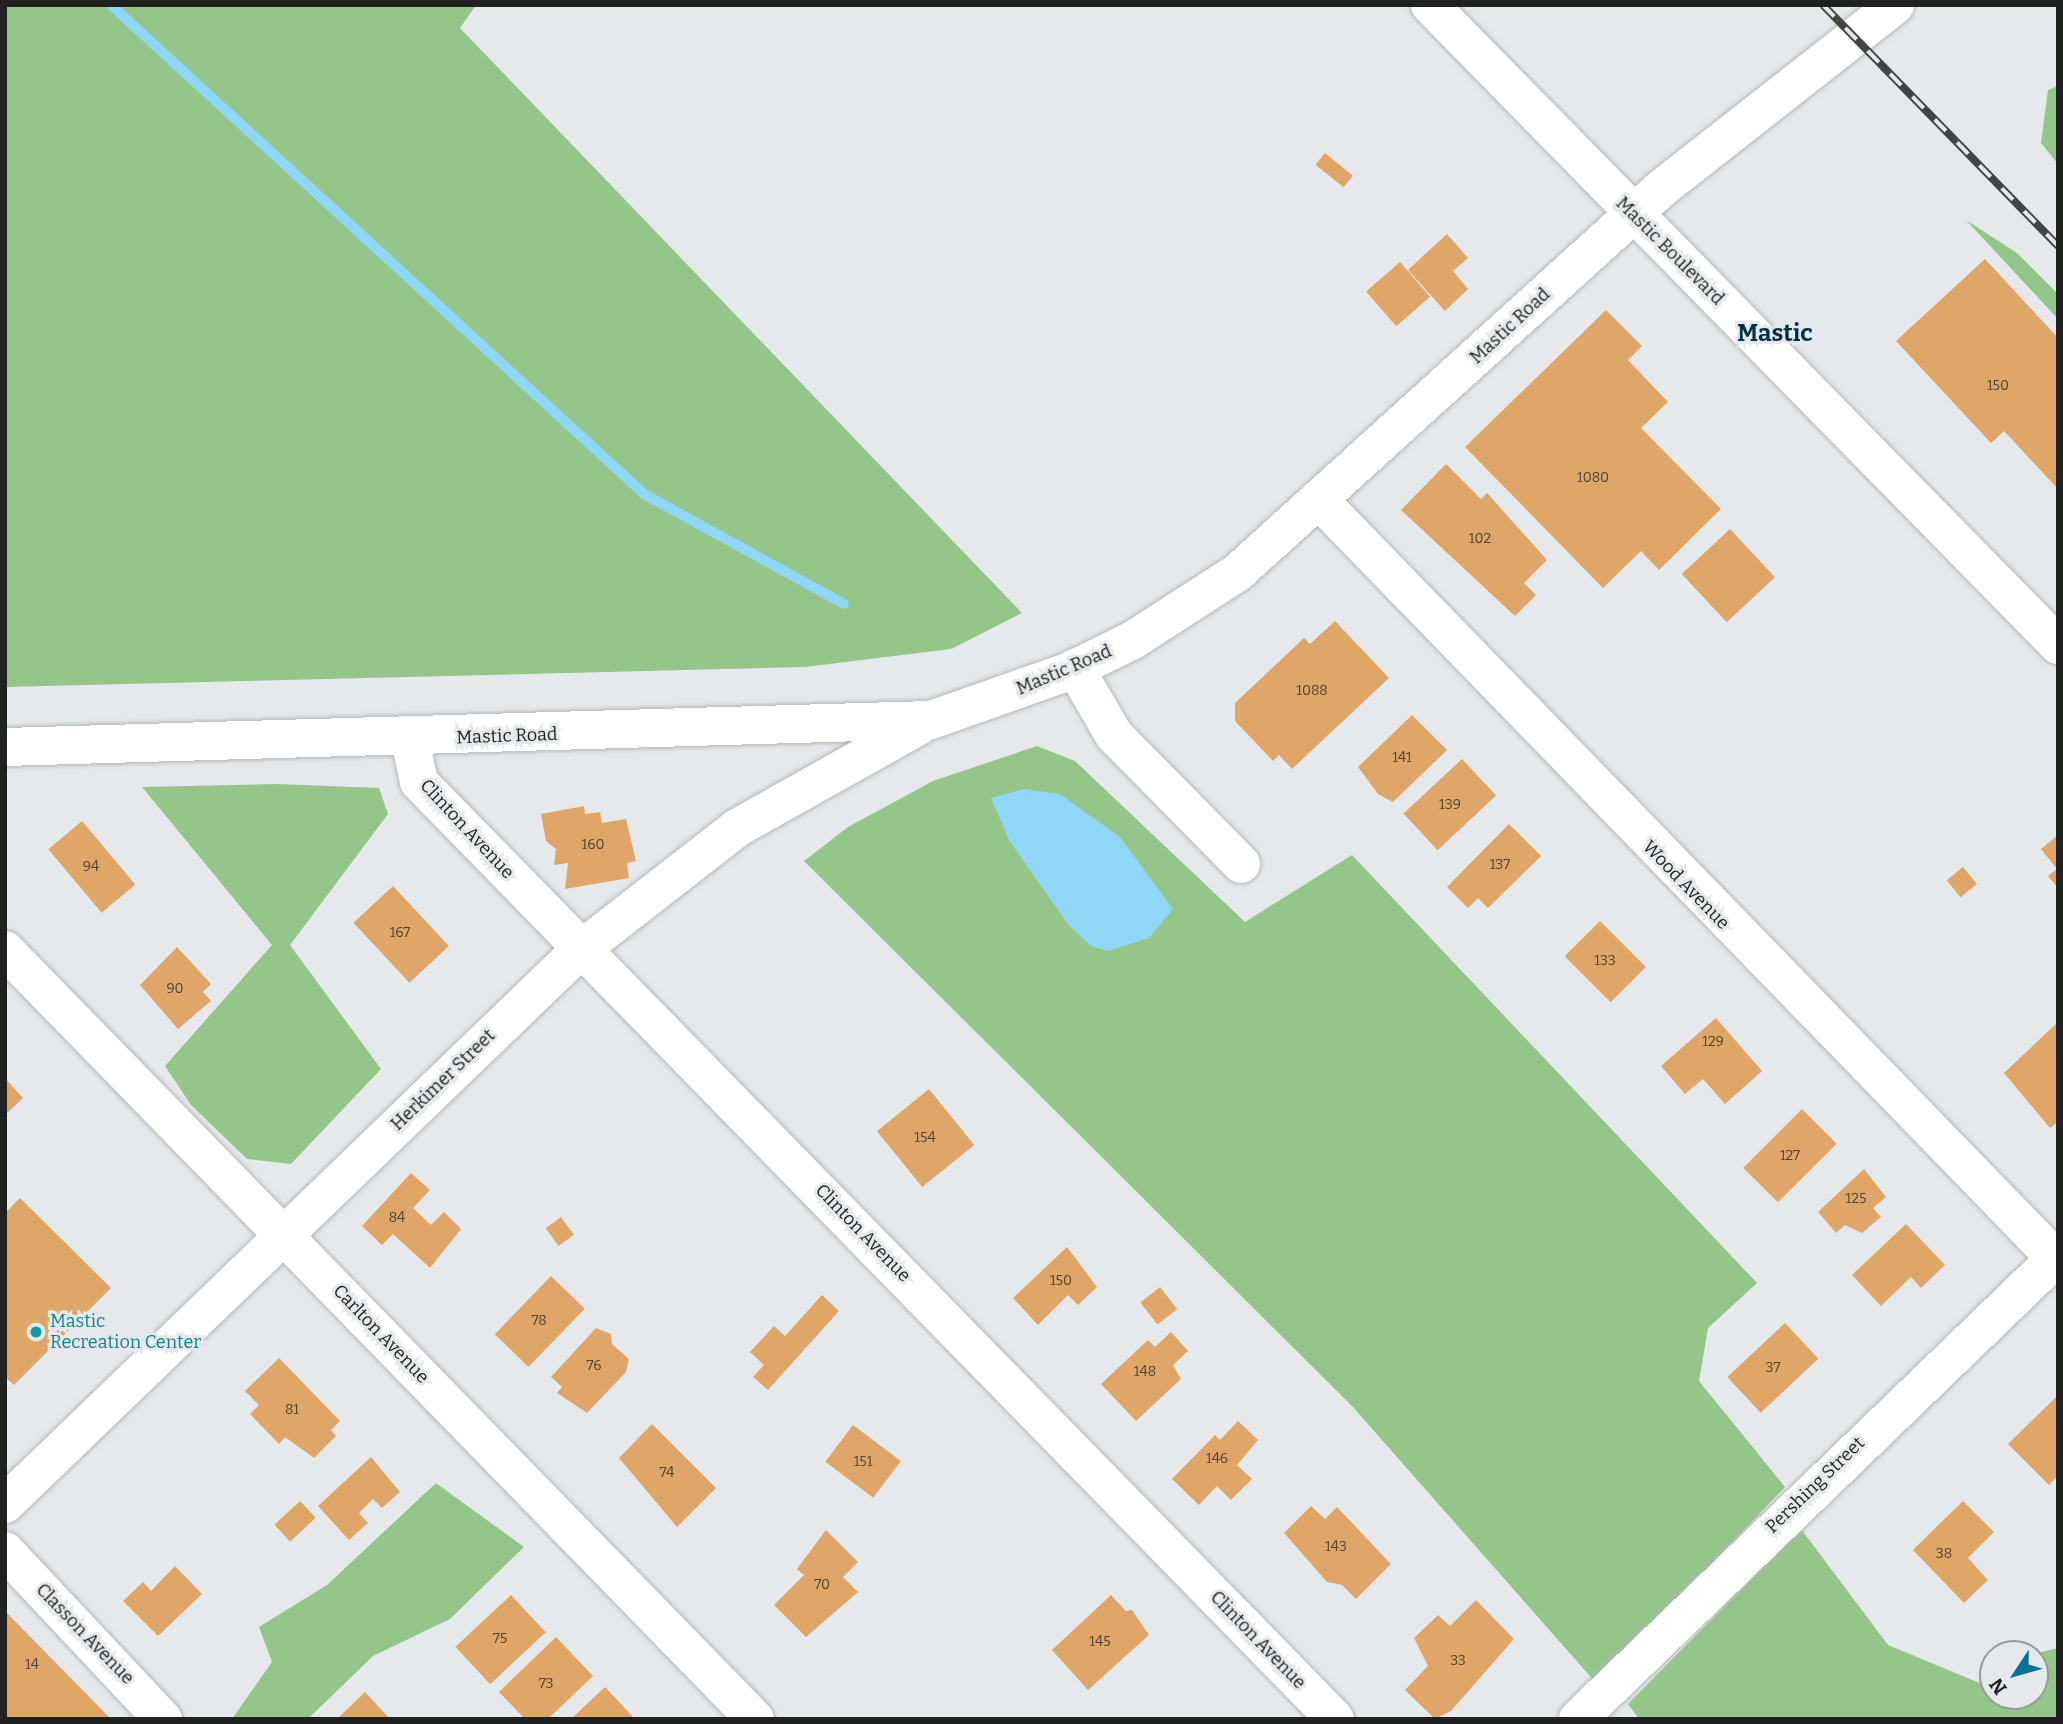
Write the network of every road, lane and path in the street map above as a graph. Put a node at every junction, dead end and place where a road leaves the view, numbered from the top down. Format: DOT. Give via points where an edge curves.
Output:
graph roads {
  1 [pos="1430,5"];
  2 [pos="1895,5"];
  3 [pos="1633,213"];
  4 [pos="1321,502"];
  5 [pos="2058,645"];
  6 [pos="1075,668"];
  7 [pos="931,720"];
  8 [pos="410,739"];
  9 [pos="5,747"];
  10 [pos="1241,864"];
  11 [pos="5,950"];
  12 [pos="579,950"];
  13 [pos="283,1233"];
  14 [pos="2057,1259"];
  15 [pos="5,1504"];
  16 [pos="5,1551"];
  17 [pos="163,1719"];
  18 [pos="755,1719"];
  19 [pos="1335,1719"];
  20 [pos="1578,1719"];
  1 -- 3 [label="street, Mastic Boulevard"];
  2 -- 3 [label="street, Mastic Road"];
  3 -- 4 [label="street, Mastic Road"];
  3 -- 5 [label="street, Mastic Boulevard"];
  4 -- 6 [label="street, Mastic Road" via="1237,573 1133,640"];
  4 -- 14 [label="street, Wood Avenue"];
  6 -- 7 [label="street, Mastic Road"];
  6 -- 10 [label="street" via="1114,735"];
  7 -- 8 [label="street, Mastic Road"];
  7 -- 12 [label="street, Herkimer Street" via="737,828"];
  8 -- 9 [label="street, Mastic Road"];
  8 -- 12 [label="street, Clinton Avenue" via="419,782"];
  11 -- 13 [label="street, Carlton Avenue"];
  12 -- 13 [label="street, Herkimer Street"];
  12 -- 19 [label="street, Clinton Avenue" via="622,985"];
  13 -- 15 [label="street, Herkimer Street"];
  13 -- 18 [label="street, Carlton Avenue"];
  14 -- 20 [label="street, Pershing Street"];
  16 -- 17 [label="street, Classon Avenue"];
}
